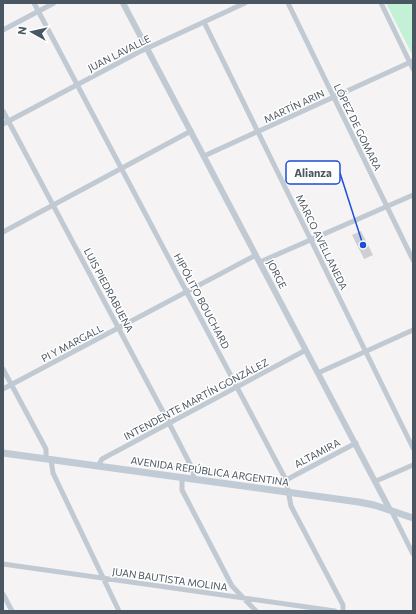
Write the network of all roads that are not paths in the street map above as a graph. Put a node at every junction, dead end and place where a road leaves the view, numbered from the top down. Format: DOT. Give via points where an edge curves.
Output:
graph roads {
  1 [pos="34,3"];
  2 [pos="54,3"];
  3 [pos="123,3"];
  4 [pos="245,3"];
  5 [pos="288,3"];
  6 [pos="380,3"];
  7 [pos="38,11"];
  8 [pos="204,22"];
  9 [pos="3,30"];
  10 [pos="148,48"];
  11 [pos="412,62"];
  12 [pos="413,69"];
  13 [pos="76,86"];
  14 [pos="334,97"];
  15 [pos="3,111"];
  16 [pos="6,122"];
  17 [pos="191,131"];
  18 [pos="258,132"];
  19 [pos="204,156"];
  20 [pos="122,169"];
  21 [pos="413,195"];
  22 [pos="54,205"];
  23 [pos="387,206"];
  24 [pos="3,232"];
  25 [pos="311,240"];
  26 [pos="256,255"];
  27 [pos="413,260"];
  28 [pos="260,262"];
  29 [pos="187,292"];
  30 [pos="119,328"];
  31 [pos="413,330"];
  32 [pos="306,350"];
  33 [pos="366,352"];
  34 [pos="3,369"];
  35 [pos="318,373"];
  36 [pos="12,385"];
  37 [pos="237,387"];
  38 [pos="3,390"];
  39 [pos="169,423"];
  40 [pos="356,443"];
  41 [pos="413,448"];
  42 [pos="3,453"];
  43 [pos="49,459"];
  44 [pos="413,465"];
  45 [pos="98,466"];
  46 [pos="182,477"];
  47 [pos="194,479"];
  48 [pos="286,480"];
  49 [pos="376,481"];
  50 [pos="288,492"];
  51 [pos="390,510"];
  52 [pos="413,518"];
  53 [pos="413,554"];
  54 [pos="3,564"];
  55 [pos="103,578"];
  56 [pos="3,594"];
  57 [pos="244,598"];
  58 [pos="12,611"];
  59 [pos="119,611"];
  60 [pos="256,611"];
  61 [pos="335,611"];
  62 [pos="343,611"];
  1 -- 7 [label="street, HIPÓLITO BOUCHARD"];
  2 -- 7 [label="street"];
  3 -- 10 [label="street, JORGE"];
  4 -- 8 [label="street, JUAN LAVALLE"];
  5 -- 14 [label="street, LÓPEZ DE GOMARA"];
  6 -- 11 [label="street"];
  7 -- 9 [label="street"];
  7 -- 13 [label="street, HIPÓLITO BOUCHARD"];
  8 -- 10 [label="street, JUAN LAVALLE"];
  8 -- 18 [label="street, MARCO AVELLANEDA"];
  10 -- 13 [label="street, JUAN LAVALLE"];
  10 -- 17 [label="street, JORGE"];
  11 -- 12 [label="street"];
  11 -- 14 [label="street, MARTÍN ARIN"];
  13 -- 16 [label="street, JUAN LAVALLE"];
  13 -- 20 [label="street, HIPÓLITO BOUCHARD"];
  14 -- 18 [label="street, MARTÍN ARIN"];
  14 -- 23 [label="street, LÓPEZ DE GOMARA"];
  15 -- 16 [label="street, LUIS PIEDRABUENA"];
  16 -- 22 [label="street, LUIS PIEDRABUENA"];
  17 -- 19 [label="street, JORGE"];
  17 -- 20 [label="street"];
  18 -- 19 [label="street, MARTÍN ARIN"];
  18 -- 25 [label="street, MARCO AVELLANEDA"];
  19 -- 26 [label="street, JORGE"];
  20 -- 22 [label="street"];
  20 -- 29 [label="street, HIPÓLITO BOUCHARD"];
  21 -- 23 [label="street"];
  22 -- 24 [label="street"];
  22 -- 30 [label="street, LUIS PIEDRABUENA"];
  23 -- 25 [label="street"];
  23 -- 27 [label="street, LÓPEZ DE GOMARA"];
  25 -- 28 [label="street"];
  25 -- 33 [label="street, MARCO AVELLANEDA"];
  26 -- 28 [label="street, JORGE"];
  26 -- 29 [label="street, PI Y MARGALL"];
  28 -- 32 [label="street, JORGE"];
  29 -- 30 [label="street, PI Y MARGALL"];
  29 -- 37 [label="street, HIPÓLITO BOUCHARD"];
  30 -- 36 [label="street, PI Y MARGALL"];
  30 -- 39 [label="street, LUIS PIEDRABUENA"];
  31 -- 33 [label="street"];
  32 -- 35 [label="street, JORGE"];
  32 -- 37 [label="street, INTENDENTE MARTÍN GONZÁLEZ"];
  33 -- 35 [label="street"];
  33 -- 41 [label="street, MARCO AVELLANEDA"];
  34 -- 36 [label="street"];
  35 -- 40 [label="street, JORGE"];
  36 -- 38 [label="street, PI Y MARGALL"];
  36 -- 43 [label="street"];
  37 -- 39 [label="street, INTENDENTE MARTÍN GONZÁLEZ"];
  37 -- 48 [label="street, HIPÓLITO BOUCHARD"];
  39 -- 45 [label="street, INTENDENTE MARTÍN GONZÁLEZ" via="102,459"];
  39 -- 47 [label="street, LUIS PIEDRABUENA" via="192,468"];
  40 -- 48 [label="street, ALTAMIRA"];
  40 -- 49 [label="street, JORGE"];
  42 -- 43 [label="main road, AVENIDA REPÚBLICA ARGENTINA"];
  43 -- 45 [label="main road, AVENIDA REPÚBLICA ARGENTINA"];
  43 -- 55 [label="street" via="53,473"];
  44 -- 49 [label="street"];
  45 -- 46 [label="main road, AVENIDA REPÚBLICA ARGENTINA"];
  46 -- 47 [label="main road, AVENIDA REPÚBLICA ARGENTINA"];
  46 -- 57 [label="street" via="182,490 232,586"];
  47 -- 50 [label="main road, AVENIDA REPÚBLICA ARGENTINA"];
  48 -- 50 [label="street, HIPÓLITO BOUCHARD"];
  49 -- 51 [label="street, JORGE"];
  50 -- 51 [label="main road, AVENIDA REPÚBLICA ARGENTINA" via="365,503"];
  50 -- 62 [label="street, HIPÓLITO BOUCHARD" via="292,506 343,605"];
  51 -- 52 [label="main road, AVENIDA REPÚBLICA ARGENTINA"];
  51 -- 53 [label="street, JORGE"];
  54 -- 55 [label="street, JUAN BAUTISTA MOLINA"];
  55 -- 57 [label="street, JUAN BAUTISTA MOLINA"];
  55 -- 59 [label="street"];
  56 -- 58 [label="street"];
  57 -- 60 [label="street"];
  57 -- 61 [label="street, JUAN BAUTISTA MOLINA"];
}
